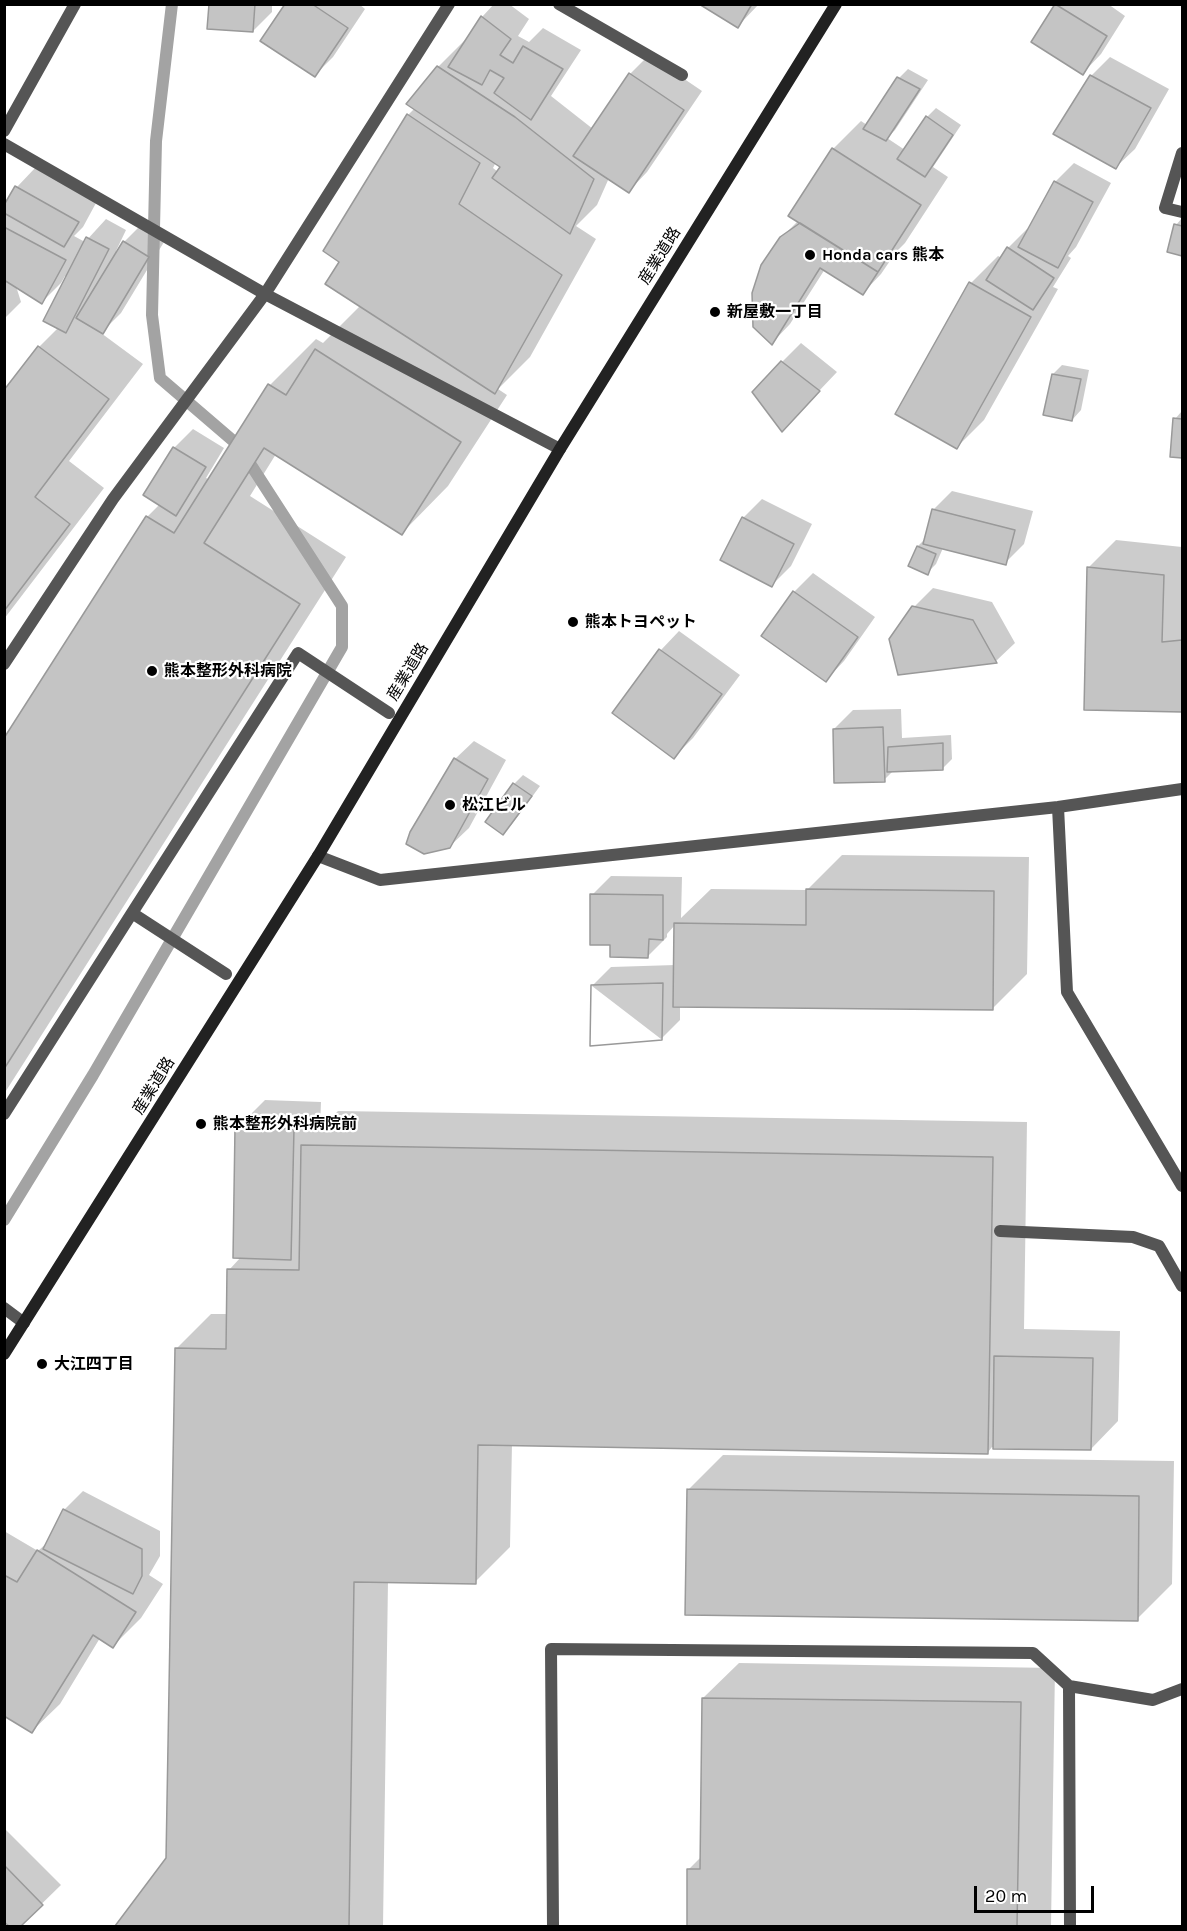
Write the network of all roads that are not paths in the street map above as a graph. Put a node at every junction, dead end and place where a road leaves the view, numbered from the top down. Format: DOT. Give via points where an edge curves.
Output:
graph roads {
  1 [pos="75,4"];
  2 [pos="449,4"];
  3 [pos="560,4"];
  4 [pos="836,4"];
  5 [pos="682,75"];
  6 [pos="4,131"];
  7 [pos="4,144"];
  8 [pos="1182,153"];
  9 [pos="1182,212"];
  10 [pos="265,294"];
  11 [pos="560,449"];
  12 [pos="4,664"];
  13 [pos="388,713"];
  14 [pos="1182,789"];
  15 [pos="1058,807"];
  16 [pos="318,856"];
  17 [pos="132,913"];
  18 [pos="226,974"];
  19 [pos="4,1114"];
  20 [pos="1182,1186"];
  21 [pos="1000,1231"];
  22 [pos="1182,1286"];
  23 [pos="4,1308"];
  24 [pos="24,1323"];
  25 [pos="4,1354"];
  26 [pos="1069,1686"];
  27 [pos="1182,1689"];
  28 [pos="553,1926"];
  29 [pos="1070,1926"];
  1 -- 6 [label="street"];
  2 -- 10 [label="street"];
  3 -- 5 [label="street"];
  4 -- 11 [label="street, 産業道路"];
  7 -- 10 [label="street"];
  8 -- 9 [label="street" via="1165,208"];
  10 -- 11 [label="street"];
  10 -- 12 [label="street" via="113,499"];
  11 -- 16 [label="street, 産業道路"];
  13 -- 17 [label="street" via="298,653"];
  14 -- 15 [label="street"];
  15 -- 16 [label="street" via="380,880"];
  15 -- 20 [label="street" via="1067,992"];
  16 -- 24 [label="street, 産業道路"];
  17 -- 18 [label="street"];
  17 -- 19 [label="street"];
  21 -- 22 [label="street" via="1133,1237 1159,1246"];
  23 -- 24 [label="street"];
  24 -- 25 [label="street, 産業道路"];
  26 -- 27 [label="street" via="1153,1700"];
  26 -- 28 [label="street" via="1032,1653 551,1649"];
  26 -- 29 [label="street"];
}
